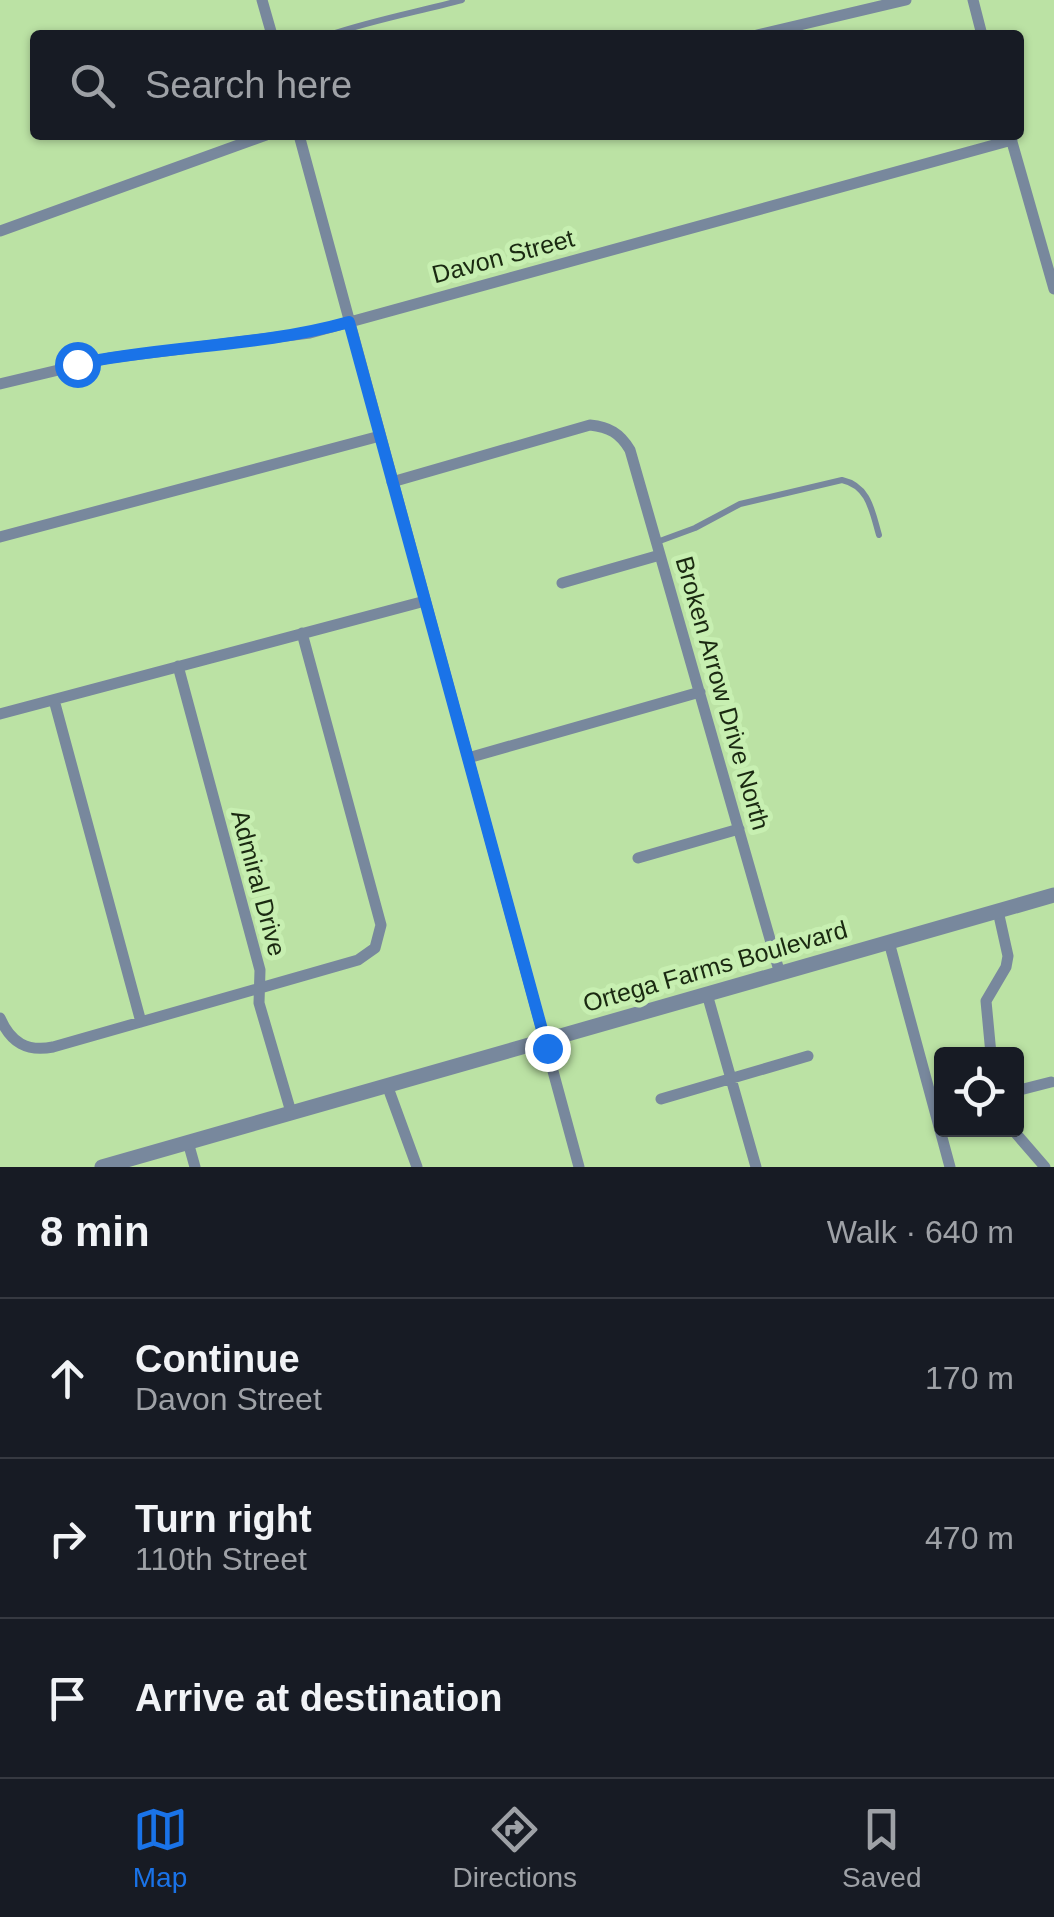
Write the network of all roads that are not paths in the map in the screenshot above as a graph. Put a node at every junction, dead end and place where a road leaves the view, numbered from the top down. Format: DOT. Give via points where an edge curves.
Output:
graph roads {
  1 [pos="262,0"];
  2 [pos="462,0"];
  3 [pos="906,0"];
  4 [pos="973,0"];
  5 [pos="271,30"];
  6 [pos="344,30"];
  7 [pos="778,30"];
  8 [pos="981,30"];
  9 [pos="252,140"];
  10 [pos="301,140"];
  11 [pos="1004,140"];
  12 [pos="1012,140"];
  13 [pos="0,231"];
  14 [pos="1054,289"];
  15 [pos="349,322"];
  16 [pos="0,384"];
  17 [pos="380,436"];
  18 [pos="392,482"];
  19 [pos="879,535"];
  20 [pos="0,537"];
  21 [pos="658,549"];
  22 [pos="562,582"];
  23 [pos="425,601"];
  24 [pos="302,633"];
  25 [pos="178,666"];
  26 [pos="700,692"];
  27 [pos="54,700"];
  28 [pos="0,714"];
  29 [pos="468,758"];
  30 [pos="739,830"];
  31 [pos="638,858"];
  32 [pos="1054,896"];
  33 [pos="998,911"];
  34 [pos="888,942"];
  35 [pos="780,974"];
  36 [pos="260,988"];
  37 [pos="707,994"];
  38 [pos="0,1018"];
  39 [pos="141,1022"];
  40 [pos="545,1040"];
  41 [pos="991,1047"];
  42 [pos="808,1056"];
  43 [pos="732,1079"];
  44 [pos="1051,1082"];
  45 [pos="387,1085"];
  46 [pos="1024,1089"];
  47 [pos="660,1100"];
  48 [pos="291,1112"];
  49 [pos="1020,1137"];
  50 [pos="188,1142"];
  51 [pos="102,1167"];
  52 [pos="195,1167"];
  53 [pos="418,1167"];
  54 [pos="579,1167"];
  55 [pos="756,1167"];
  56 [pos="950,1167"];
  57 [pos="1045,1167"];
  1 -- 5 [label="street"];
  2 -- 6 [label="lane"];
  3 -- 7 [label="street"];
  4 -- 8 [label="street"];
  9 -- 13 [label="street"];
  10 -- 15 [label="street"];
  11 -- 15 [label="street, Davon Street"];
  12 -- 14 [label="street"];
  15 -- 16 [label="street, Davon Street" via="295,336 109,358"];
  15 -- 17 [label="street"];
  17 -- 18 [label="street"];
  17 -- 20 [label="street"];
  18 -- 21 [label="street, Broken Arrow Drive North" via="590,425 614,431 630,450"];
  18 -- 23 [label="street"];
  19 -- 21 [label="lane" via="868,498 856,483 842,480 740,504"];
  21 -- 22 [label="street"];
  21 -- 26 [label="street, Broken Arrow Drive North"];
  23 -- 24 [label="street"];
  23 -- 29 [label="street"];
  24 -- 25 [label="street"];
  24 -- 36 [label="street" via="380,938 358,960"];
  25 -- 27 [label="street"];
  25 -- 36 [label="street, Admiral Drive"];
  26 -- 29 [label="street"];
  26 -- 30 [label="street, Broken Arrow Drive North"];
  27 -- 28 [label="street"];
  27 -- 39 [label="street"];
  29 -- 40 [label="street"];
  30 -- 31 [label="street"];
  30 -- 35 [label="street, Broken Arrow Drive North"];
  32 -- 33 [label="street, Ortega Farms Boulevard"];
  33 -- 34 [label="street, Ortega Farms Boulevard"];
  33 -- 41 [label="street" via="1008,956 986,1001"];
  34 -- 35 [label="street, Ortega Farms Boulevard"];
  34 -- 56 [label="street"];
  35 -- 37 [label="street, Ortega Farms Boulevard"];
  36 -- 39 [label="street"];
  36 -- 48 [label="street, Admiral Drive"];
  37 -- 40 [label="street, Ortega Farms Boulevard"];
  37 -- 43 [label="street"];
  38 -- 39 [label="street" via="7,1033 33,1049"];
  40 -- 45 [label="street, Ortega Farms Boulevard"];
  40 -- 54 [label="street"];
  42 -- 43 [label="street"];
  43 -- 47 [label="street"];
  43 -- 55 [label="street"];
  44 -- 46 [label="street"];
  45 -- 48 [label="street, Ortega Farms Boulevard"];
  45 -- 53 [label="street"];
  48 -- 50 [label="street, Ortega Farms Boulevard"];
  49 -- 57 [label="street"];
  50 -- 51 [label="street, Ortega Farms Boulevard"];
  50 -- 52 [label="street"];
}
